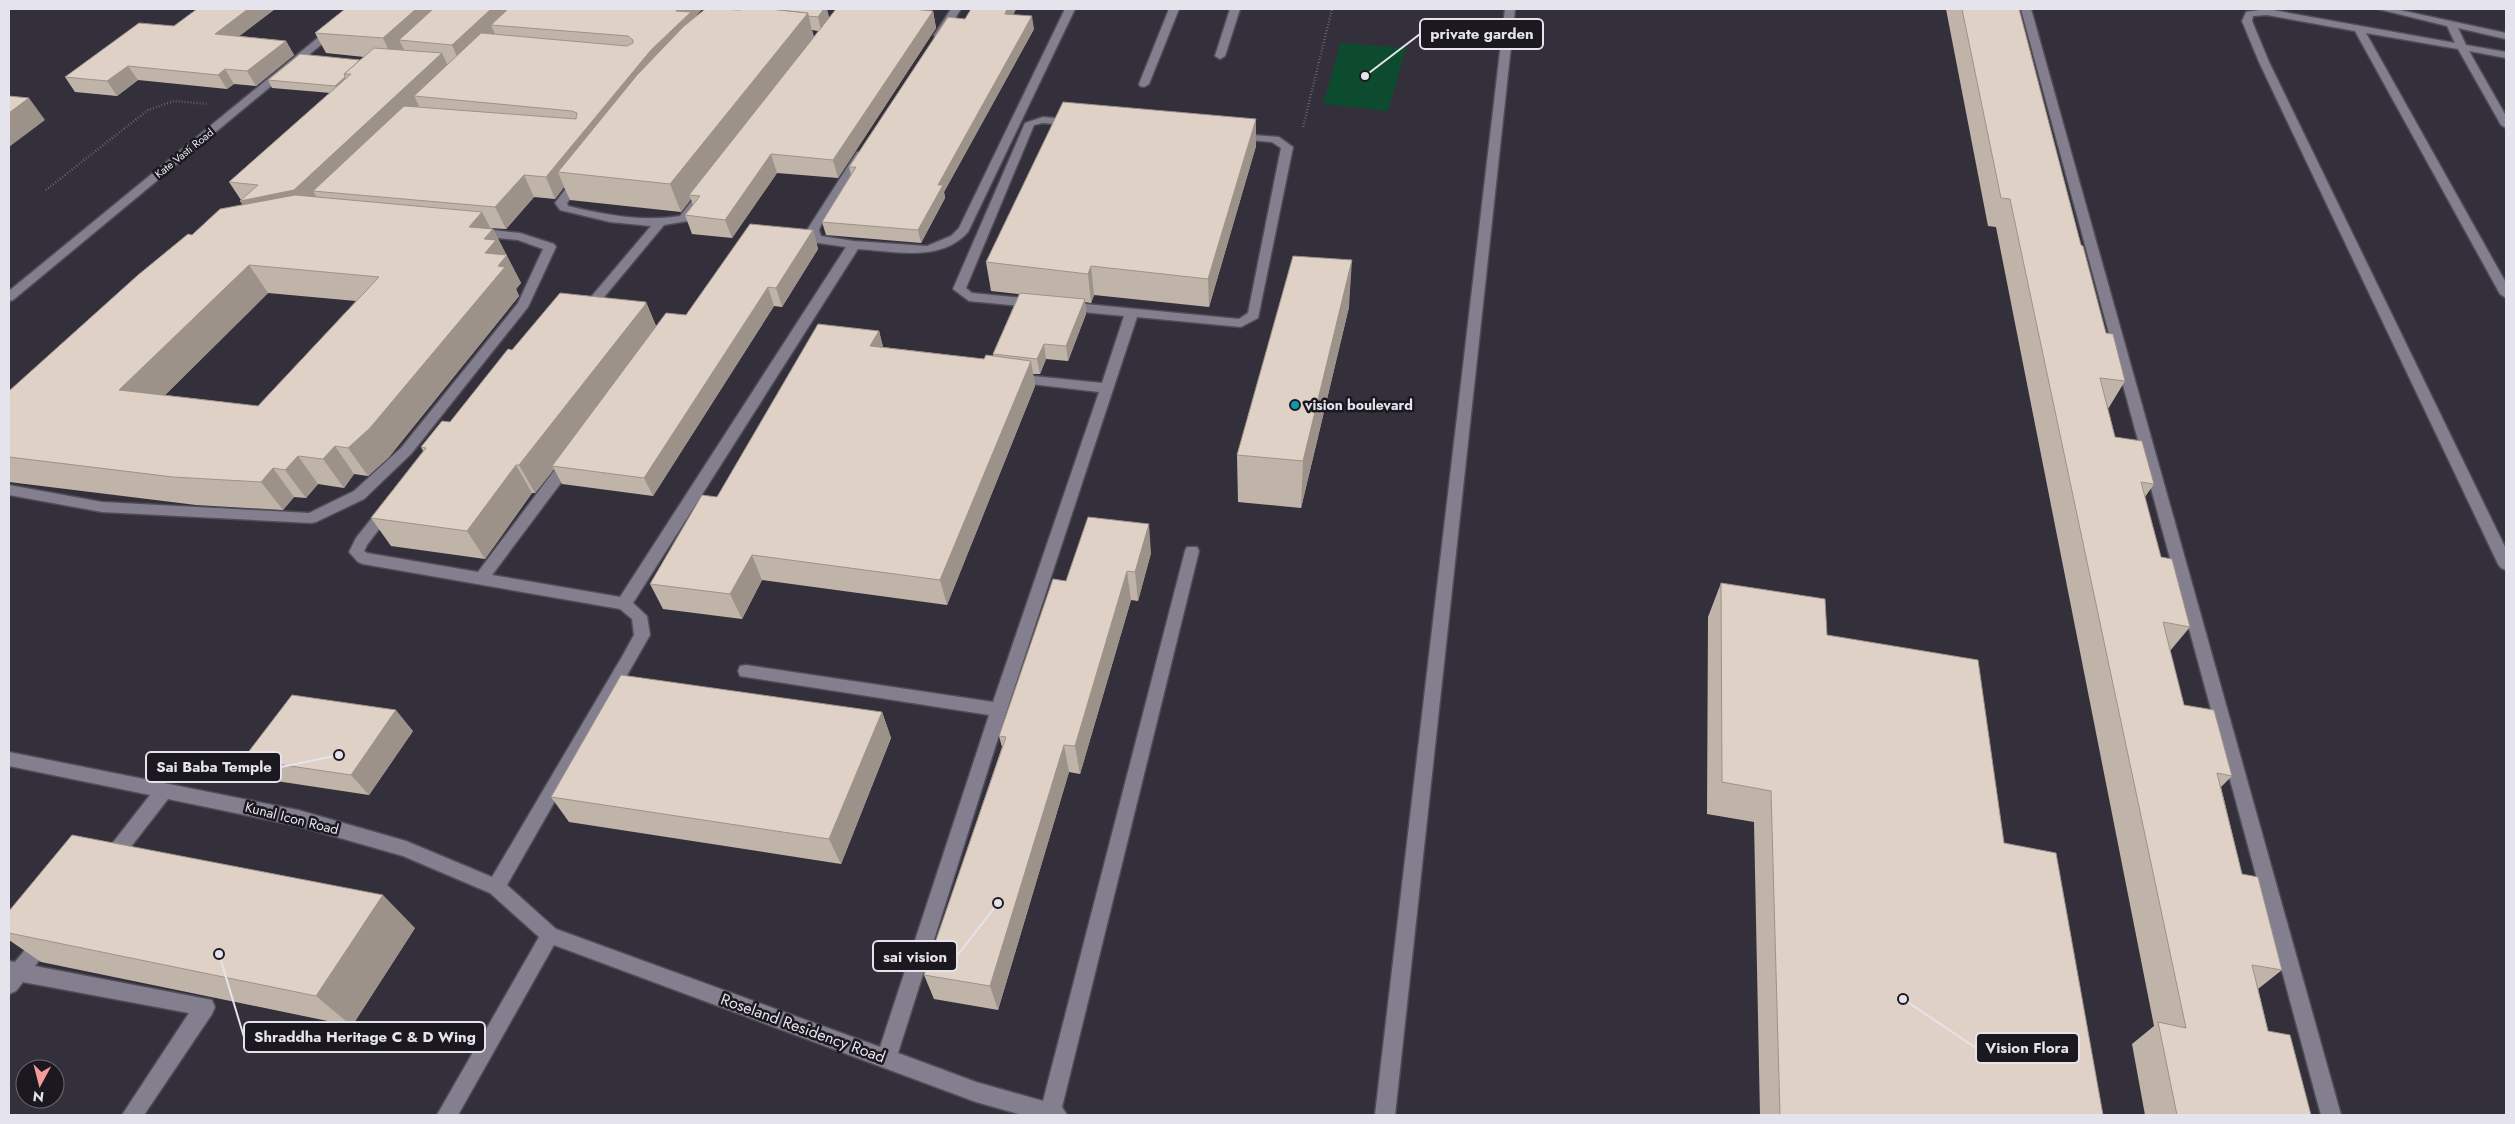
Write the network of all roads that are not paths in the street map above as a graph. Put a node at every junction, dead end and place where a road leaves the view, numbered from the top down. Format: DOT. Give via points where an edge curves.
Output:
graph roads {
  1 [pos="359,9"];
  2 [pos="956,9"];
  3 [pos="1070,9"];
  4 [pos="1174,9"];
  5 [pos="1235,9"];
  6 [pos="1510,9"];
  7 [pos="2026,9"];
  8 [pos="2382,9"];
  9 [pos="2451,24"];
  10 [pos="2359,29"];
  11 [pos="2506,36"];
  12 [pos="935,42"];
  13 [pos="2462,48"];
  14 [pos="2506,55"];
  15 [pos="302,56"];
  16 [pos="1220,56"];
  17 [pos="319,58"];
  18 [pos="1144,84"];
  19 [pos="2506,125"];
  20 [pos="865,148"];
  21 [pos="588,167"];
  22 [pos="706,190"];
  23 [pos="659,224"];
  24 [pos="461,230"];
  25 [pos="854,246"];
  26 [pos="2506,294"];
  27 [pos="9,297"];
  28 [pos="1132,312"];
  29 [pos="606,316"];
  30 [pos="998,376"];
  31 [pos="1106,388"];
  32 [pos="576,453"];
  33 [pos="9,490"];
  34 [pos="399,495"];
  35 [pos="1192,551"];
  36 [pos="2506,564"];
  37 [pos="481,579"];
  38 [pos="624,604"];
  39 [pos="746,671"];
  40 [pos="999,710"];
  41 [pos="9,759"];
  42 [pos="164,791"];
  43 [pos="99,873"];
  44 [pos="496,887"];
  45 [pos="56,926"];
  46 [pos="550,935"];
  47 [pos="12,976"];
  48 [pos="886,1059"];
  49 [pos="1053,1114"];
  50 [pos="132,1115"];
  51 [pos="446,1115"];
  52 [pos="1384,1115"];
  53 [pos="2331,1115"];
  1 -- 15 [label="street, Kate Vasti Road"];
  2 -- 12 [label="street"];
  3 -- 25 [label="street" via="964,229 955,239 928,250"];
  4 -- 18 [label="street"];
  5 -- 16 [label="street"];
  6 -- 52 [label="street"];
  7 -- 53 [label="street"];
  8 -- 9 [label="street"];
  9 -- 11 [label="street"];
  9 -- 13 [label="street"];
  10 -- 13 [label="street"];
  10 -- 26 [label="street"];
  10 -- 36 [label="street" via="2268,12 2249,14 2247,21"];
  13 -- 14 [label="street"];
  13 -- 19 [label="street"];
  15 -- 17 [label="street"];
  15 -- 27 [label="street, Kate Vasti Road"];
  20 -- 25 [label="street" via="812,230 816,239"];
  21 -- 23 [label="street" via="566,194 561,203 564,208 634,224"];
  22 -- 23 [label="street" via="684,219"];
  23 -- 29 [label="street" via="583,313"];
  24 -- 33 [label="street" via="520,237 550,248 524,304 406,451 359,495 311,518 102,507"];
  25 -- 38 [label="street"];
  28 -- 28 [label="street" via="1241,323 1254,315 1287,147 1276,139 1043,120 1030,123 959,289 970,297"];
  28 -- 31 [label="street"];
  30 -- 31 [label="street"];
  31 -- 40 [label="street"];
  32 -- 37 [label="street"];
  34 -- 37 [label="street" via="356,552 363,558"];
  35 -- 49 [label="street"];
  37 -- 38 [label="street"];
  38 -- 44 [label="street" via="639,616 642,635"];
  39 -- 40 [label="street"];
  40 -- 48 [label="street"];
  41 -- 42 [label="street, Kunal Icon Road"];
  42 -- 43 [label="street"];
  42 -- 44 [label="street, Kunal Icon Road" via="307,820 406,849"];
  44 -- 46 [label="street, Kunal Icon Road"];
  45 -- 47 [label="street"];
  46 -- 48 [label="street, Roseland Residency Road"];
  46 -- 51 [label="street"];
  47 -- 50 [label="street" via="205,1007"];
  48 -- 49 [label="street, Roseland Residency Road" via="976,1092"];
}
